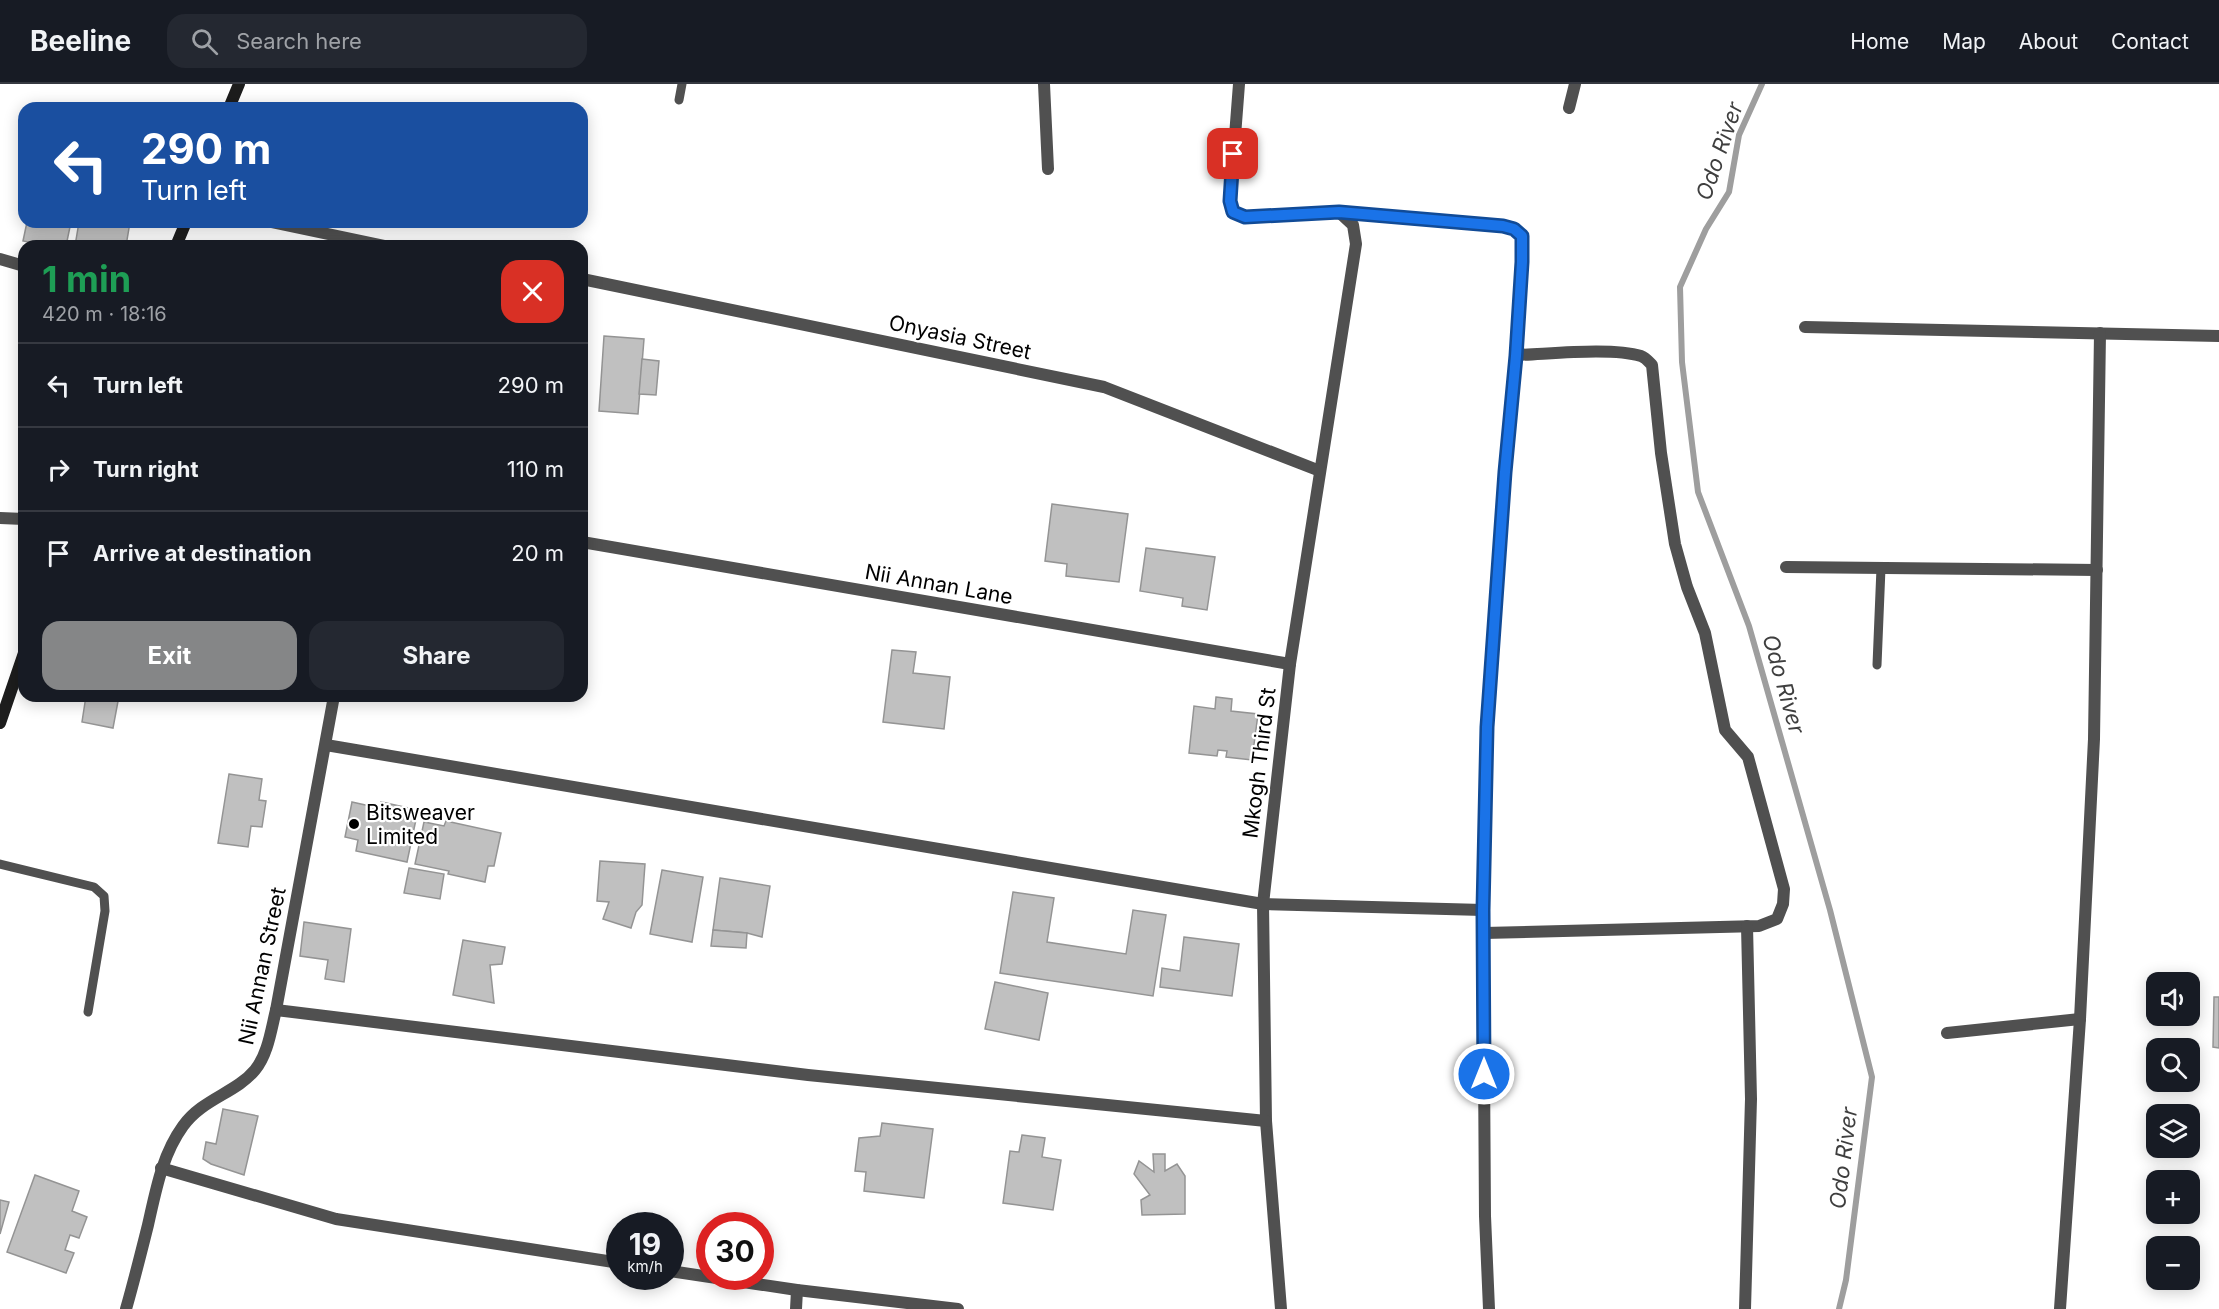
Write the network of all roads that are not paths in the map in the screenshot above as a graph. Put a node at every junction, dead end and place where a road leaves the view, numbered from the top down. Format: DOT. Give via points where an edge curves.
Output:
graph roads {
  1 [pos="238,84"];
  2 [pos="682,84"];
  3 [pos="1044,84"];
  4 [pos="1239,84"];
  5 [pos="1575,84"];
  6 [pos="680,99"];
  7 [pos="231,102"];
  8 [pos="1569,108"];
  9 [pos="1048,169"];
  10 [pos="1339,212"];
  11 [pos="300,228"];
  12 [pos="356,240"];
  13 [pos="0,259"];
  14 [pos="18,264"];
  15 [pos="588,280"];
  16 [pos="1805,327"];
  17 [pos="2100,333"];
  18 [pos="2219,336"];
  19 [pos="1516,356"];
  20 [pos="1320,471"];
  21 [pos="0,518"];
  22 [pos="18,519"];
  23 [pos="588,543"];
  24 [pos="1786,567"];
  25 [pos="1881,568"];
  26 [pos="2097,570"];
  27 [pos="1290,664"];
  28 [pos="1877,665"];
  29 [pos="18,670"];
  30 [pos="333,702"];
  31 [pos="0,723"];
  32 [pos="326,745"];
  33 [pos="0,864"];
  34 [pos="1263,904"];
  35 [pos="1483,910"];
  36 [pos="1747,926"];
  37 [pos="1484,933"];
  38 [pos="276,1010"];
  39 [pos="88,1012"];
  40 [pos="2080,1019"];
  41 [pos="1947,1033"];
  42 [pos="1266,1121"];
  43 [pos="161,1168"];
  44 [pos="606,1261"];
  45 [pos="684,1273"];
  46 [pos="797,1290"];
  47 [pos="126,1309"];
  48 [pos="796,1309"];
  49 [pos="958,1309"];
  50 [pos="1281,1309"];
  51 [pos="1490,1309"];
  52 [pos="1745,1309"];
  53 [pos="2060,1309"];
  1 -- 7 [label="street"];
  2 -- 6 [label="lane"];
  3 -- 9 [label="street"];
  4 -- 10 [label="street" via="1230,201 1233,212 1245,217"];
  5 -- 8 [label="street"];
  10 -- 19 [label="street" via="1514,229 1522,236"];
  10 -- 20 [label="street, Mkogh Third St" via="1353,225 1356,244"];
  11 -- 12 [label="street"];
  13 -- 14 [label="street"];
  15 -- 20 [label="street, Onyasia Street" via="1104,387"];
  16 -- 17 [label="street"];
  17 -- 18 [label="street"];
  17 -- 26 [label="street"];
  19 -- 35 [label="street" via="1487,727"];
  19 -- 36 [label="street" via="1619,352 1640,356 1652,365 1675,544 1706,633 1725,730 1748,758 1784,889 1777,919"];
  20 -- 27 [label="street, Mkogh Third St"];
  21 -- 22 [label="street"];
  23 -- 27 [label="street, Nii Annan Lane"];
  24 -- 25 [label="street"];
  25 -- 26 [label="street"];
  25 -- 28 [label="lane"];
  26 -- 40 [label="street" via="2094,739"];
  27 -- 34 [label="street, Mkogh Third St"];
  29 -- 31 [label="street"];
  30 -- 32 [label="street, Nii Annan Street"];
  32 -- 34 [label="street"];
  32 -- 38 [label="street, Nii Annan Street"];
  33 -- 39 [label="lane" via="94,887 104,896 105,911"];
  34 -- 35 [label="street"];
  34 -- 42 [label="street, Mkogh Third St"];
  35 -- 37 [label="street"];
  36 -- 37 [label="street"];
  36 -- 52 [label="street" via="1751,1099"];
  37 -- 51 [label="street" via="1485,1216"];
  38 -- 42 [label="street" via="808,1075"];
  38 -- 43 [label="street, Nii Annan Street" via="266,1050 255,1070 204,1104 183,1125"];
  40 -- 41 [label="street"];
  40 -- 53 [label="street"];
  42 -- 50 [label="street, Mkogh Third St"];
  43 -- 44 [label="street" via="336,1219"];
  43 -- 47 [label="street, Nii Annan Street"];
  45 -- 46 [label="street"];
  46 -- 48 [label="street"];
  46 -- 49 [label="street"];
}
